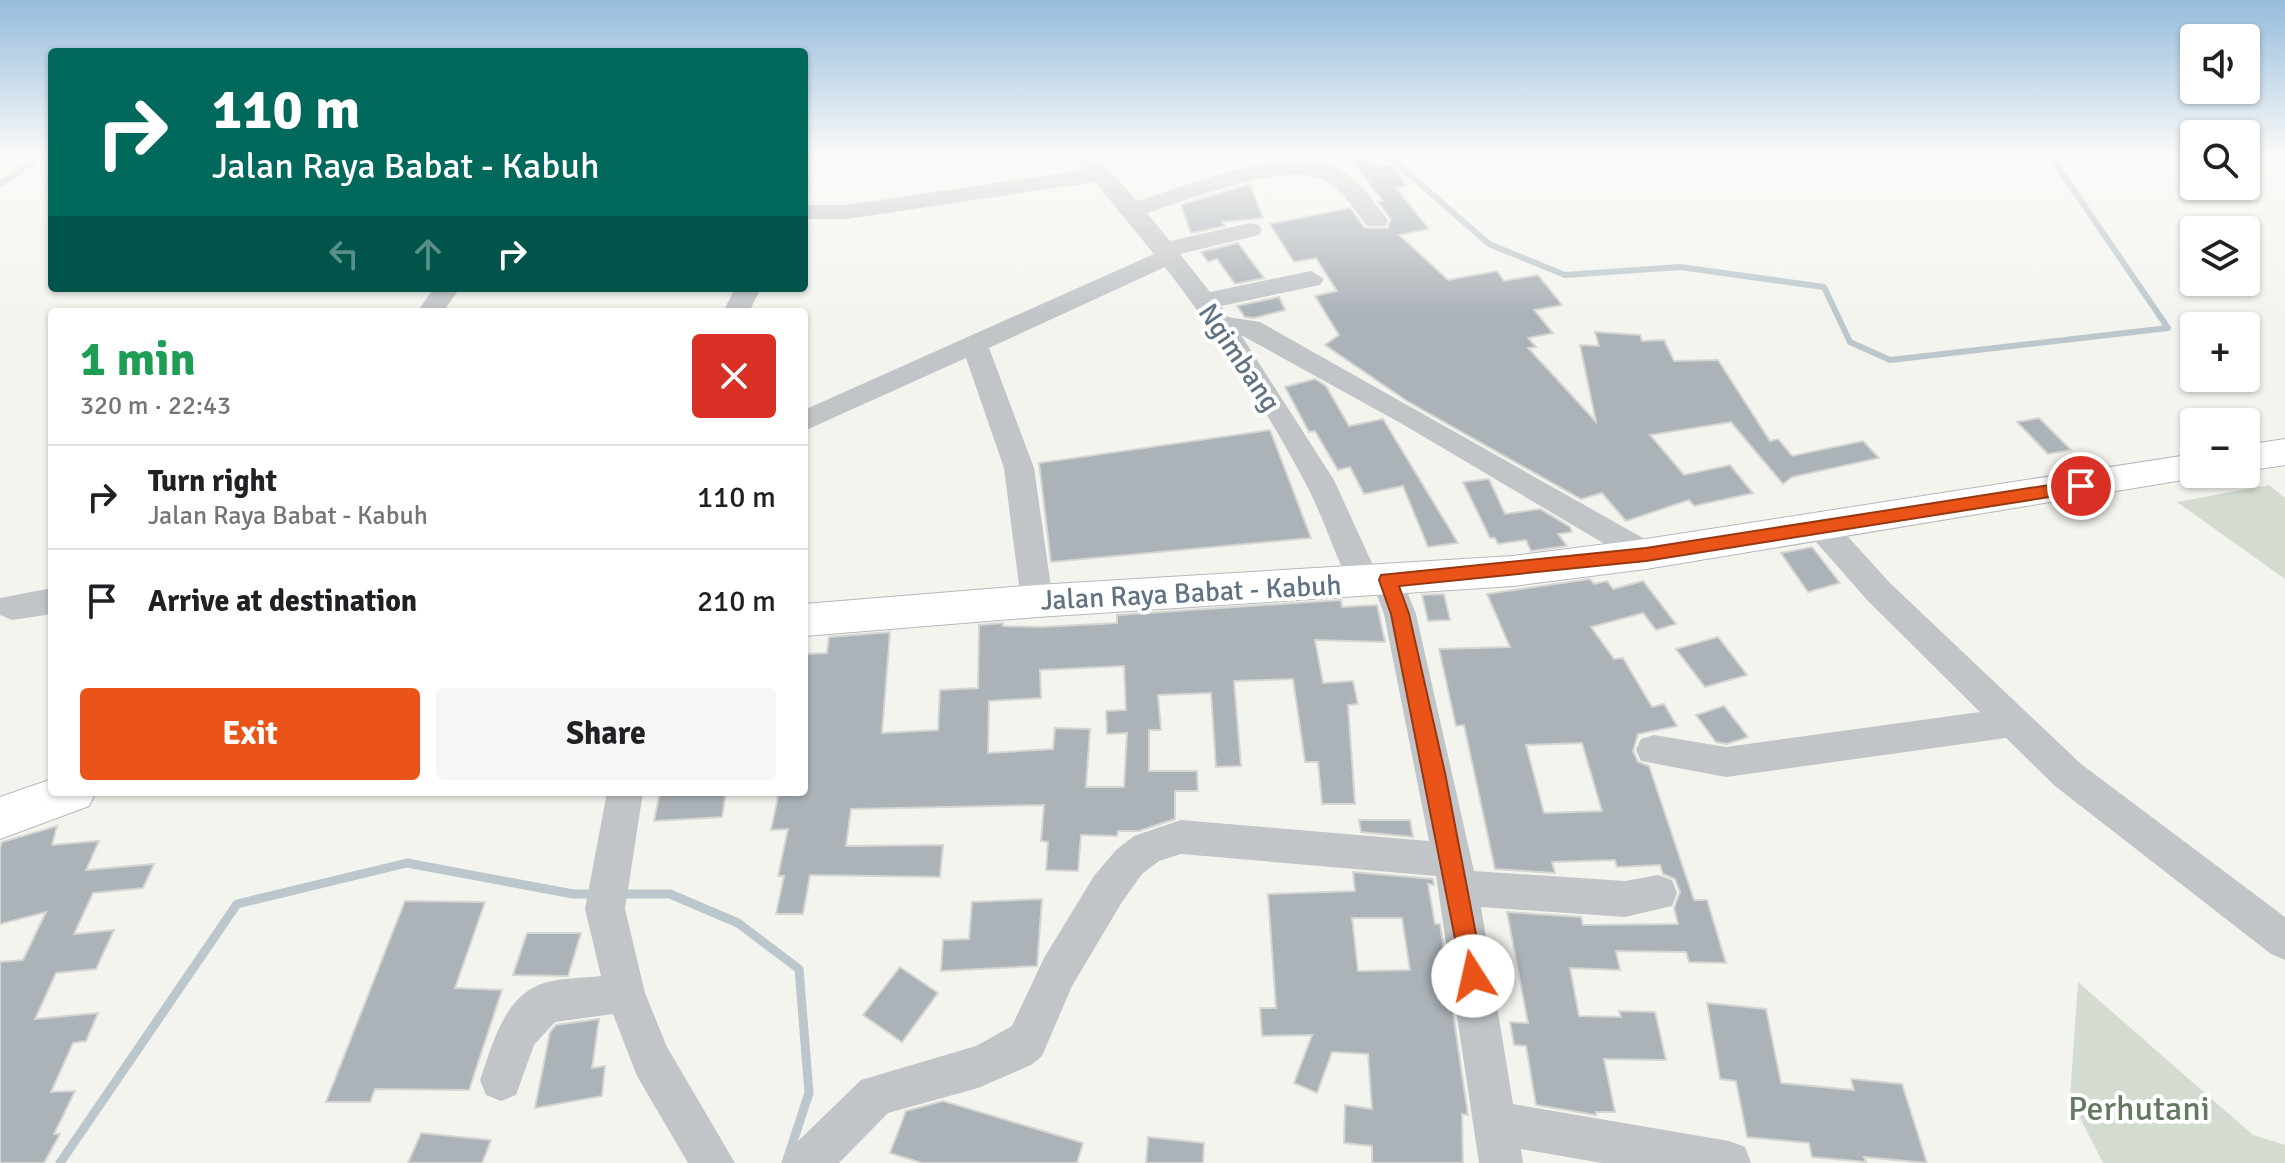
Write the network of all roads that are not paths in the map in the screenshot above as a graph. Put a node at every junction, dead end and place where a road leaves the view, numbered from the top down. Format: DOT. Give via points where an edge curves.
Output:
graph roads {
  1 [pos="866,208"];
  2 [pos="1139,208"];
  3 [pos="1365,208"];
  4 [pos="1133,210"];
  5 [pos="808,212"];
  6 [pos="847,212"];
  7 [pos="1376,221"];
  8 [pos="1250,230"];
  9 [pos="808,232"];
  10 [pos="1166,253"];
  11 [pos="1311,279"];
  12 [pos="1212,313"];
  13 [pos="975,346"];
  14 [pos="808,419"];
  15 [pos="2285,452"];
  16 [pos="2260,456"];
  17 [pos="2180,469"];
  18 [pos="1820,526"];
  19 [pos="1646,554"];
  20 [pos="1376,581"];
  21 [pos="1037,601"];
  22 [pos="48,602"];
  23 [pos="12,607"];
  24 [pos="808,620"];
  25 [pos="2012,722"];
  26 [pos="1654,750"];
  27 [pos="62,796"];
  28 [pos="624,796"];
  29 [pos="0,818"];
  30 [pos="1455,874"];
  31 [pos="1658,893"];
  32 [pos="2285,941"];
  33 [pos="625,993"];
  34 [pos="501,1080"];
  35 [pos="1499,1143"];
  36 [pos="815,1156"];
  37 [pos="713,1163"];
  38 [pos="1729,1163"];
  1 -- 6 [label="street"];
  2 -- 4 [label="street"];
  3 -- 7 [label="street"];
  4 -- 10 [label="street, Ngimbang"];
  5 -- 6 [label="street"];
  6 -- 9 [label="street"];
  8 -- 10 [label="street"];
  10 -- 12 [label="street, Ngimbang"];
  10 -- 13 [label="street"];
  11 -- 12 [label="street"];
  12 -- 19 [label="street" via="1251,328 1414,418"];
  12 -- 20 [label="street, Ngimbang" via="1321,483"];
  13 -- 14 [label="street"];
  13 -- 21 [label="street" via="1019,468"];
  15 -- 16 [label="main road"];
  17 -- 18 [label="main road, Jalan Raya Babat - Kabuh"];
  18 -- 19 [label="main road, Jalan Raya Babat - Kabuh"];
  18 -- 25 [label="street" via="1879,592"];
  19 -- 20 [label="main road, Jalan Raya Babat - Kabuh"];
  20 -- 21 [label="main road, Jalan Raya Babat - Kabuh"];
  20 -- 30 [label="street, Ngimbang" via="1400,614"];
  21 -- 24 [label="main road, Jalan Raya Babat - Kabuh"];
  22 -- 23 [label="street"];
  25 -- 26 [label="street" via="1726,762"];
  25 -- 32 [label="street" via="2068,775"];
  27 -- 29 [label="main road"];
  28 -- 33 [label="street" via="607,894"];
  30 -- 31 [label="street" via="1625,899"];
  30 -- 35 [label="street, Ngimbang"];
  30 -- 36 [label="street" via="1181,837 1147,848 1108,889 1058,972 1027,1041 991,1063 876,1095"];
  33 -- 34 [label="street" via="545,1003 518,1032"];
  33 -- 37 [label="street" via="652,1061"];
  35 -- 38 [label="street"];
}
